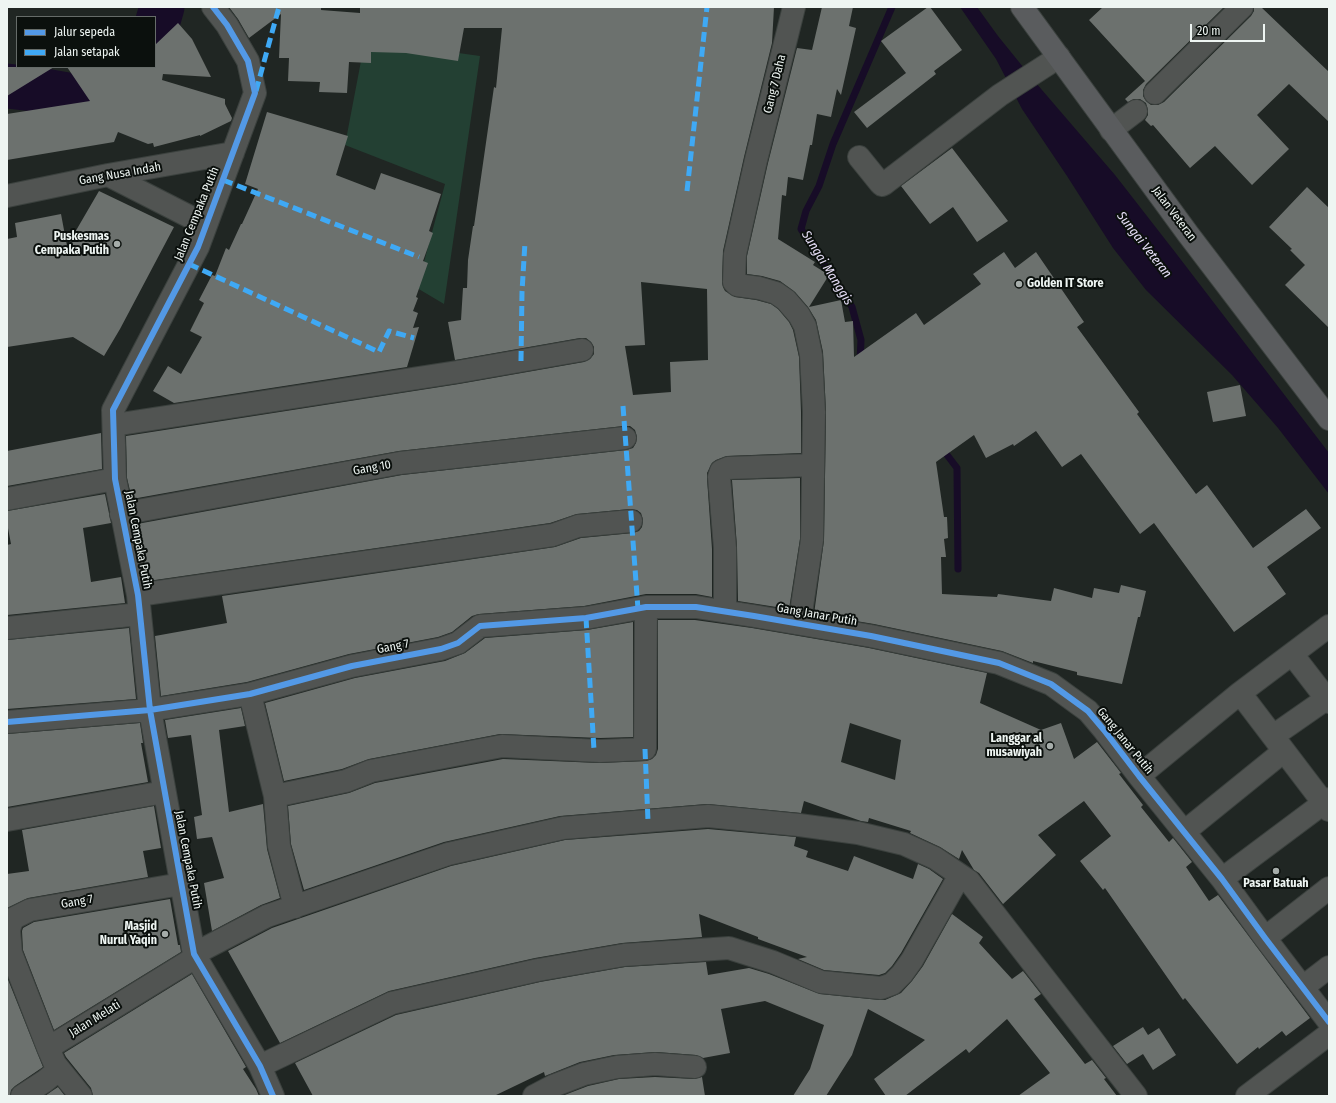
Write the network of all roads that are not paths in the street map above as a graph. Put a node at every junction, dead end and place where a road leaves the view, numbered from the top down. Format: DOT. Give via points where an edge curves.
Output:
graph roads {
  1 [pos="213,7"];
  2 [pos="794,7"];
  3 [pos="1022,7"];
  4 [pos="1242,7"];
  5 [pos="1059,57"];
  6 [pos="1155,93"];
  7 [pos="1136,110"];
  8 [pos="1111,130"];
  9 [pos="233,153"];
  10 [pos="859,157"];
  11 [pos="108,175"];
  12 [pos="7,196"];
  13 [pos="206,225"];
  14 [pos="582,350"];
  15 [pos="1329,419"];
  16 [pos="114,425"];
  17 [pos="625,438"];
  18 [pos="813,466"];
  19 [pos="115,479"];
  20 [pos="7,499"];
  21 [pos="121,514"];
  22 [pos="631,521"];
  23 [pos="139,604"];
  24 [pos="642,608"];
  25 [pos="725,611"];
  26 [pos="797,623"];
  27 [pos="1329,626"];
  28 [pos="7,628"];
  29 [pos="1292,654"];
  30 [pos="1240,693"];
  31 [pos="250,694"];
  32 [pos="1328,700"];
  33 [pos="150,710"];
  34 [pos="7,722"];
  35 [pos="1279,744"];
  36 [pos="1139,776"];
  37 [pos="164,792"];
  38 [pos="275,796"];
  39 [pos="1327,804"];
  40 [pos="7,820"];
  41 [pos="1184,832"];
  42 [pos="960,875"];
  43 [pos="1222,879"];
  44 [pos="181,884"];
  45 [pos="1329,888"];
  46 [pos="295,907"];
  47 [pos="1264,938"];
  48 [pos="9,954"];
  49 [pos="194,954"];
  50 [pos="1329,967"];
  51 [pos="1303,987"];
  52 [pos="1329,1022"];
  53 [pos="1329,1034"];
  54 [pos="52,1056"];
  55 [pos="260,1066"];
  56 [pos="695,1067"];
  57 [pos="22,1096"];
  58 [pos="81,1096"];
  59 [pos="272,1096"];
  60 [pos="534,1096"];
  61 [pos="1136,1096"];
  62 [pos="1247,1096"];
  1 -- 9 [label="street, Jalan Cempaka Putih" via="248,61 256,93"];
  2 -- 18 [label="street, Gang 7 Daha" via="735,254 734,282 737,285 759,288 781,296 792,306 805,326 811,355"];
  3 -- 5 [label="main road, Jalan Veteran"];
  4 -- 6 [label="street"];
  5 -- 8 [label="main road, Jalan Veteran"];
  5 -- 10 [label="street" via="1000,95 884,184 880,184"];
  7 -- 8 [label="street"];
  8 -- 15 [label="main road, Jalan Veteran"];
  9 -- 11 [label="street, Gang Nusa Indah"];
  9 -- 13 [label="street, Jalan Cempaka Putih"];
  11 -- 12 [label="street, Gang Nusa Indah"];
  11 -- 13 [label="street"];
  13 -- 16 [label="street, Jalan Cempaka Putih" via="198,247 113,410"];
  14 -- 16 [label="street"];
  16 -- 19 [label="street, Jalan Cempaka Putih"];
  17 -- 21 [label="street, Gang 10" via="400,463"];
  18 -- 25 [label="street" via="728,468 721,471 719,477 725,548"];
  18 -- 26 [label="street" via="812,540 801,613"];
  19 -- 20 [label="street"];
  19 -- 21 [label="street, Jalan Cempaka Putih"];
  21 -- 23 [label="street, Jalan Cempaka Putih"];
  22 -- 23 [label="street" via="578,526 553,535"];
  23 -- 28 [label="street"];
  23 -- 33 [label="street, Jalan Cempaka Putih"];
  24 -- 25 [label="street, Gang Janar Putih" via="696,607"];
  24 -- 31 [label="street, Gang 7" via="586,618 480,626 458,643 442,649 352,666"];
  24 -- 38 [label="street" via="645,749 600,751 502,746 371,771 346,781"];
  25 -- 26 [label="street, Gang Janar Putih"];
  26 -- 36 [label="street, Gang Janar Putih" via="999,663 1051,684 1088,711"];
  27 -- 29 [label="street"];
  29 -- 30 [label="street"];
  29 -- 32 [label="street"];
  30 -- 35 [label="street"];
  30 -- 36 [label="street"];
  31 -- 33 [label="street, Gang 7"];
  31 -- 38 [label="street"];
  32 -- 35 [label="street"];
  33 -- 34 [label="street, Gang 7"];
  33 -- 37 [label="street, Jalan Cempaka Putih"];
  35 -- 39 [label="street"];
  35 -- 41 [label="street"];
  36 -- 41 [label="street, Gang Janar Putih"];
  37 -- 40 [label="street"];
  37 -- 44 [label="street, Jalan Cempaka Putih"];
  38 -- 46 [label="street" via="279,846"];
  39 -- 43 [label="street"];
  41 -- 43 [label="street, Gang Janar Putih"];
  42 -- 46 [label="street" via="935,858 904,844 858,833 708,816 563,828 448,854"];
  42 -- 55 [label="street" via="902,974 892,984 881,988 821,982 773,962 729,948 624,955 538,970 392,1003"];
  42 -- 61 [label="street" via="969,881"];
  43 -- 47 [label="street, Gang Janar Putih"];
  44 -- 48 [label="street, Gang 7" via="30,910 14,918 11,923"];
  44 -- 49 [label="street, Jalan Cempaka Putih"];
  45 -- 47 [label="street"];
  46 -- 49 [label="street" via="267,916"];
  47 -- 51 [label="street, Gang Janar Putih"];
  48 -- 54 [label="street"];
  49 -- 54 [label="street, Jalan Melati" via="196,957"];
  49 -- 55 [label="street, Jalan Cempaka Putih"];
  50 -- 51 [label="street"];
  51 -- 52 [label="street, Gang Janar Putih"];
  53 -- 62 [label="street"];
  54 -- 57 [label="street" via="56,1072"];
  54 -- 58 [label="street"];
  55 -- 59 [label="street, Jalan Cempaka Putih"];
  56 -- 60 [label="street" via="655,1064 617,1067 584,1074"];
}
